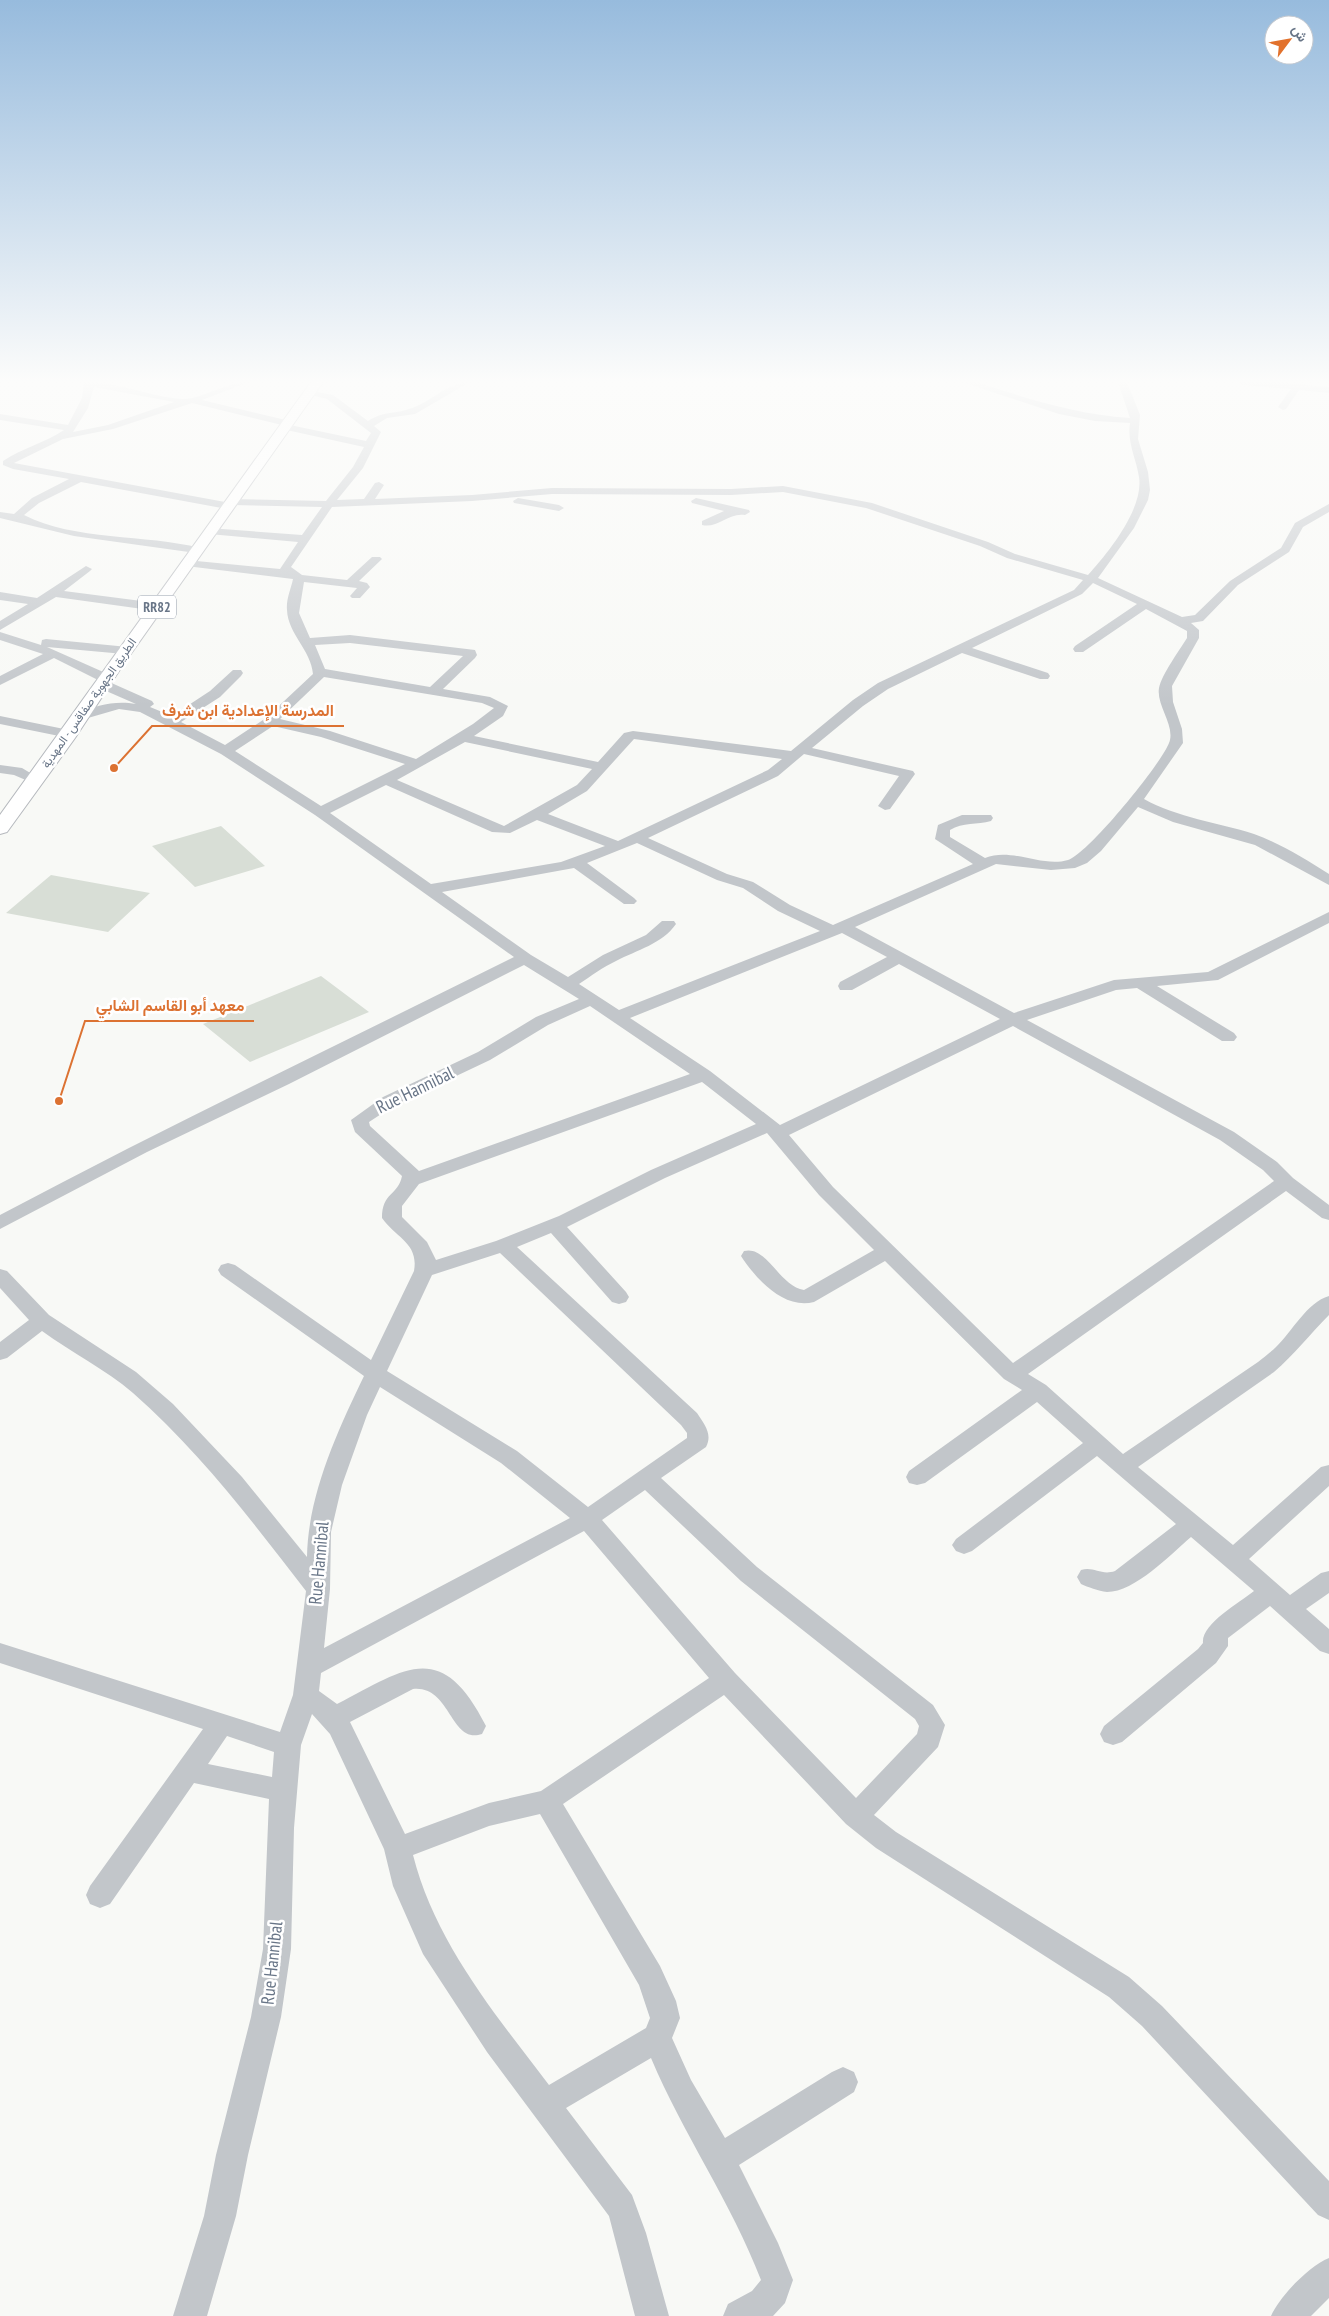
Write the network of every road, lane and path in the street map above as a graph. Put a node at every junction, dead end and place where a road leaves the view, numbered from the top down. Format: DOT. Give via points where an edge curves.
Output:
graph roads {
  1 [pos="58,490"];
  2 [pos="149,490"];
  3 [pos="239,490"];
  4 [pos="340,490"];
  5 [pos="375,490"];
  6 [pos="481,490"];
  7 [pos="638,490"];
  8 [pos="641,490"];
  9 [pos="645,490"];
  10 [pos="761,490"];
  11 [pos="785,490"];
  12 [pos="1144,490"];
  13 [pos="503,494"];
  14 [pos="472,498"];
  15 [pos="366,503"];
  16 [pos="229,504"];
  17 [pos="329,504"];
  18 [pos="1329,507"];
  19 [pos="559,508"];
  20 [pos="2,517"];
  21 [pos="26,520"];
  22 [pos="706,523"];
  23 [pos="208,531"];
  24 [pos="307,539"];
  25 [pos="196,550"];
  26 [pos="376,559"];
  27 [pos="186,563"];
  28 [pos="1101,567"];
  29 [pos="86,568"];
  30 [pos="1050,568"];
  31 [pos="295,576"];
  32 [pos="1091,580"];
  33 [pos="351,582"];
  34 [pos="54,593"];
  35 [pos="0,596"];
  36 [pos="356,596"];
  37 [pos="40,602"];
  38 [pos="1145,604"];
  39 [pos="157,607"];
  40 [pos="1180,621"];
  41 [pos="4,635"];
  42 [pos="307,642"];
  43 [pos="960,648"];
  44 [pos="124,650"];
  45 [pos="1079,650"];
  46 [pos="54,653"];
  47 [pos="320,672"];
  48 [pos="237,673"];
  49 [pos="1044,676"];
  50 [pos="0,681"];
  51 [pos="101,686"];
  52 [pos="433,691"];
  53 [pos="158,715"];
  54 [pos="81,716"];
  55 [pos="0,720"];
  56 [pos="271,721"];
  57 [pos="69,734"];
  58 [pos="462,737"];
  59 [pos="226,751"];
  60 [pos="798,753"];
  61 [pos="414,763"];
  62 [pos="602,767"];
  63 [pos="0,769"];
  64 [pos="35,780"];
  65 [pos="386,780"];
  66 [pos="1137,801"];
  67 [pos="885,806"];
  68 [pos="320,812"];
  69 [pos="537,815"];
  70 [pos="986,818"];
  71 [pos="0,828"];
  72 [pos="637,838"];
  73 [pos="619,846"];
  74 [pos="576,862"];
  75 [pos="984,864"];
  76 [pos="1329,879"];
  77 [pos="430,889"];
  78 [pos="629,901"];
  79 [pos="1329,917"];
  80 [pos="668,924"];
  81 [pos="838,929"];
  82 [pos="524,958"];
  83 [pos="898,958"];
  84 [pos="1140,983"];
  85 [pos="568,984"];
  86 [pos="846,986"];
  87 [pos="591,1000"];
  88 [pos="617,1017"];
  89 [pos="1014,1019"];
  90 [pos="1228,1037"];
  91 [pos="704,1075"];
  92 [pos="774,1129"];
  93 [pos="413,1180"];
  94 [pos="1286,1182"];
  95 [pos="1329,1214"];
  96 [pos="0,1223"];
  97 [pos="554,1225"];
  98 [pos="503,1245"];
  99 [pos="885,1252"];
  100 [pos="751,1256"];
  101 [pos="228,1270"];
  102 [pos="424,1271"];
  103 [pos="0,1276"];
  104 [pos="619,1297"];
  105 [pos="1329,1303"];
  106 [pos="42,1320"];
  107 [pos="0,1353"];
  108 [pos="1012,1374"];
  109 [pos="377,1375"];
  110 [pos="1038,1390"];
  111 [pos="1098,1443"];
  112 [pos="1122,1466"];
  113 [pos="1329,1473"];
  114 [pos="647,1478"];
  115 [pos="917,1478"];
  116 [pos="586,1519"];
  117 [pos="1192,1524"];
  118 [pos="964,1545"];
  119 [pos="1233,1559"];
  120 [pos="1089,1577"];
  121 [pos="1329,1580"];
  122 [pos="318,1589"];
  123 [pos="1270,1592"];
  124 [pos="1289,1608"];
  125 [pos="1329,1644"];
  126 [pos="0,1653"];
  127 [pos="726,1680"];
  128 [pos="307,1682"];
  129 [pos="334,1718"];
  130 [pos="221,1724"];
  131 [pos="473,1726"];
  132 [pos="1113,1734"];
  133 [pos="288,1745"];
  134 [pos="188,1771"];
  135 [pos="284,1791"];
  136 [pos="546,1800"];
  137 [pos="856,1816"];
  138 [pos="398,1849"];
  139 [pos="100,1895"];
  140 [pos="657,2038"];
  141 [pos="843,2082"];
  142 [pos="544,2104"];
  143 [pos="720,2159"];
  144 [pos="1329,2204"];
  145 [pos="1329,2274"];
  146 [pos="190,2316"];
  147 [pos="652,2316"];
  148 [pos="740,2316"];
  149 [pos="1288,2316"];
  1 -- 21 [label="street" via="20,511 18,516"];
  2 -- 16 [label="street"];
  3 -- 16 [label="main road, الطريق الجهوية صفاقس - المهدية / RR82"];
  4 -- 17 [label="street"];
  5 -- 15 [label="street"];
  6 -- 14 [label="street"];
  7 -- 13 [label="street"];
  8 -- 22 [label="street" via="739,511"];
  9 -- 10 [label="street"];
  11 -- 30 [label="street" via="854,501"];
  12 -- 28 [label="street" via="1140,510"];
  13 -- 14 [label="street"];
  13 -- 19 [label="street" via="523,502"];
  14 -- 15 [label="street"];
  15 -- 17 [label="street"];
  16 -- 17 [label="street"];
  16 -- 23 [label="main road, الطريق الجهوية صفاقس - المهدية / RR82"];
  17 -- 24 [label="street"];
  18 -- 40 [label="street" via="1299,525 1285,550 1234,582 1199,618"];
  20 -- 21 [label="street"];
  21 -- 25 [label="street" via="101,537"];
  23 -- 24 [label="street"];
  23 -- 25 [label="main road, الطريق الجهوية صفاقس - المهدية / RR82"];
  24 -- 31 [label="street" via="285,568"];
  25 -- 27 [label="main road, الطريق الجهوية صفاقس - المهدية / RR82"];
  26 -- 33 [label="street"];
  27 -- 31 [label="street"];
  27 -- 39 [label="main road, الطريق الجهوية صفاقس - المهدية / RR82"];
  28 -- 30 [label="street" via="1086,570"];
  28 -- 32 [label="street"];
  29 -- 34 [label="street"];
  30 -- 32 [label="street"];
  31 -- 33 [label="street"];
  31 -- 42 [label="street" via="293,615"];
  32 -- 38 [label="street"];
  32 -- 43 [label="street" via="1078,592"];
  33 -- 36 [label="street" via="364,586"];
  34 -- 37 [label="street"];
  34 -- 39 [label="street"];
  35 -- 37 [label="street"];
  37 -- 41 [label="street"];
  38 -- 40 [label="street"];
  38 -- 45 [label="street"];
  39 -- 44 [label="main road, الطريق الجهوية صفاقس - المهدية / RR82"];
  40 -- 66 [label="street" via="1194,635 1165,692 1167,711 1176,731 1176,743"];
  41 -- 44 [label="street"];
  41 -- 46 [label="street"];
  42 -- 47 [label="street"];
  42 -- 52 [label="street" via="350,639 470,653"];
  43 -- 49 [label="street"];
  43 -- 60 [label="street" via="883,686"];
  44 -- 51 [label="main road, الطريق الجهوية صفاقس - المهدية / RR82"];
  46 -- 50 [label="street"];
  46 -- 51 [label="street"];
  47 -- 52 [label="street"];
  47 -- 56 [label="street" via="317,679"];
  48 -- 53 [label="street" via="215,694"];
  51 -- 53 [label="street" via="111,696"];
  51 -- 54 [label="main road, الطريق الجهوية صفاقس - المهدية / RR82"];
  52 -- 58 [label="street" via="492,701 501,706 498,713"];
  53 -- 54 [label="street" via="119,705"];
  53 -- 59 [label="street"];
  54 -- 57 [label="main road, الطريق الجهوية صفاقس - المهدية / RR82"];
  55 -- 57 [label="street"];
  56 -- 59 [label="street"];
  56 -- 61 [label="street" via="325,734"];
  57 -- 64 [label="main road, الطريق الجهوية صفاقس - المهدية / RR82"];
  58 -- 61 [label="street"];
  58 -- 62 [label="street"];
  59 -- 68 [label="street"];
  60 -- 62 [label="street" via="633,735 628,736"];
  60 -- 67 [label="street" via="909,775"];
  60 -- 72 [label="street" via="773,773"];
  61 -- 65 [label="street"];
  62 -- 69 [label="street" via="582,788"];
  63 -- 64 [label="street" via="17,771"];
  64 -- 71 [label="main road, الطريق الجهوية صفاقس - المهدية / RR82"];
  65 -- 68 [label="street"];
  65 -- 69 [label="street" via="496,829 510,829"];
  66 -- 75 [label="street" via="1078,863 1060,865 1004,859"];
  66 -- 76 [label="street" via="1170,818 1251,838"];
  68 -- 77 [label="street"];
  69 -- 73 [label="street"];
  70 -- 75 [label="street" via="979,821 955,820 943,828 942,838"];
  72 -- 73 [label="street"];
  72 -- 81 [label="street" via="722,877 748,885 784,908"];
  73 -- 74 [label="street"];
  74 -- 77 [label="street"];
  74 -- 78 [label="street"];
  75 -- 81 [label="street"];
  77 -- 82 [label="street"];
  79 -- 84 [label="street" via="1212,977"];
  80 -- 85 [label="street" via="652,938 609,958"];
  81 -- 83 [label="street"];
  81 -- 88 [label="street"];
  82 -- 85 [label="street"];
  82 -- 96 [label="street" via="140,1148"];
  83 -- 86 [label="street"];
  83 -- 89 [label="street"];
  84 -- 89 [label="street" via="1114,985"];
  84 -- 90 [label="street"];
  85 -- 87 [label="street"];
  87 -- 88 [label="street"];
  87 -- 93 [label="street, Rue Hannibal" via="389,1101 360,1120 361,1128 412,1175"];
  88 -- 91 [label="street"];
  89 -- 92 [label="street"];
  89 -- 94 [label="street" via="1226,1136 1270,1166"];
  91 -- 92 [label="street"];
  91 -- 93 [label="street"];
  92 -- 97 [label="street" via="658,1174"];
  92 -- 99 [label="street" via="826,1192"];
  93 -- 102 [label="street" via="392,1205 392,1218 420,1246 426,1259"];
  94 -- 95 [label="street"];
  94 -- 108 [label="street" via="1118,1304"];
  97 -- 98 [label="street"];
  97 -- 104 [label="street"];
  98 -- 102 [label="street"];
  98 -- 114 [label="street" via="689,1419 698,1432 698,1441"];
  99 -- 100 [label="street" via="807,1296 799,1297 785,1291"];
  99 -- 108 [label="street"];
  101 -- 109 [label="street"];
  102 -- 109 [label="street, Rue Hannibal"];
  103 -- 106 [label="street"];
  105 -- 112 [label="street" via="1303,1328 1286,1351 1266,1368"];
  106 -- 107 [label="street"];
  106 -- 122 [label="street" via="139,1386 182,1426 230,1476"];
  108 -- 110 [label="street"];
  109 -- 116 [label="street" via="509,1457"];
  109 -- 122 [label="street, Rue Hannibal" via="356,1415 331,1485 319,1532"];
  110 -- 111 [label="street"];
  110 -- 115 [label="street"];
  111 -- 112 [label="street"];
  111 -- 118 [label="street"];
  112 -- 117 [label="street"];
  113 -- 119 [label="street"];
  114 -- 116 [label="street"];
  114 -- 137 [label="street" via="749,1574 924,1712 932,1725 929,1739"];
  116 -- 127 [label="street"];
  116 -- 128 [label="street"];
  117 -- 119 [label="street"];
  117 -- 120 [label="street" via="1118,1581 1108,1584"];
  119 -- 123 [label="street"];
  121 -- 124 [label="street"];
  122 -- 128 [label="street, Rue Hannibal"];
  123 -- 124 [label="street"];
  123 -- 132 [label="street" via="1217,1633 1216,1646 1207,1656"];
  124 -- 125 [label="street"];
  126 -- 130 [label="street"];
  127 -- 136 [label="street"];
  127 -- 137 [label="street"];
  128 -- 129 [label="street"];
  128 -- 133 [label="street, Rue Hannibal"];
  129 -- 131 [label="street" via="409,1679 428,1677 448,1690"];
  129 -- 138 [label="street"];
  130 -- 133 [label="street"];
  130 -- 134 [label="street"];
  133 -- 135 [label="street, Rue Hannibal"];
  134 -- 135 [label="street"];
  134 -- 139 [label="street"];
  135 -- 146 [label="street, Rue Hannibal" via="277,1949 266,2017 220,2216"];
  136 -- 138 [label="street" via="479,1816"];
  136 -- 140 [label="street" via="650,1976 665,2018"];
  137 -- 144 [label="street" via="886,1840 1119,1987 1152,2016"];
  138 -- 142 [label="street" via="407,1886 433,1945 461,1990"];
  140 -- 142 [label="street"];
  140 -- 143 [label="street" via="680,2091"];
  141 -- 143 [label="street"];
  142 -- 147 [label="street" via="620,2206"];
  143 -- 148 [label="street" via="777,2280 764,2302"];
  145 -- 149 [label="street"];
}
